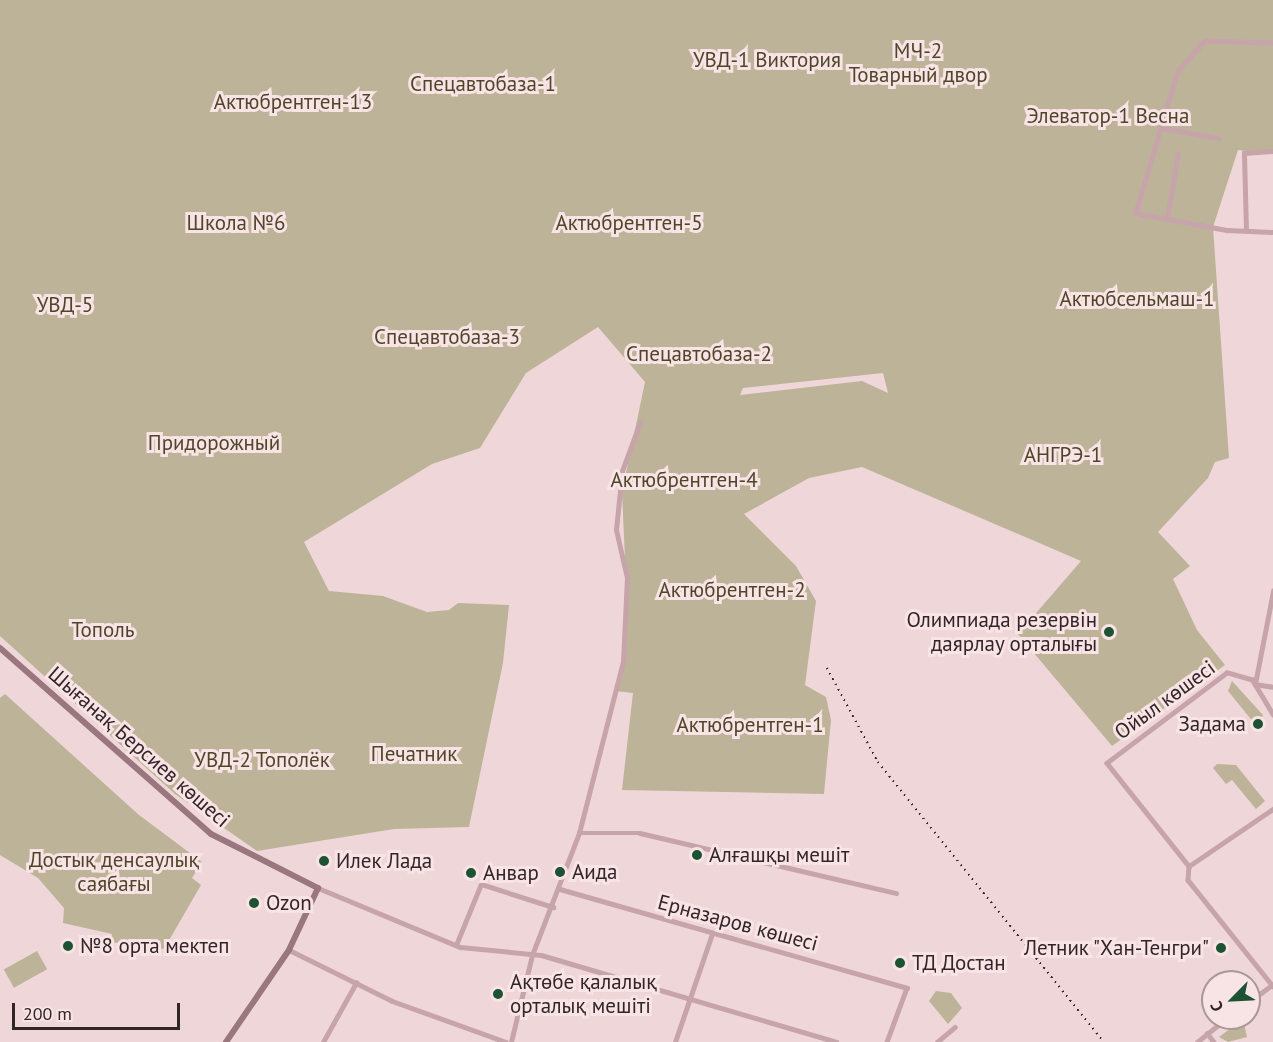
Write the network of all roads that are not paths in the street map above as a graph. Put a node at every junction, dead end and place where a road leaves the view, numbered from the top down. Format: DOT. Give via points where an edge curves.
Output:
graph roads {
  1 [pos="1273,43"];
  2 [pos="1161,128"];
  3 [pos="1219,138"];
  4 [pos="1273,151"];
  5 [pos="1178,154"];
  6 [pos="1167,219"];
  7 [pos="1246,231"];
  8 [pos="1273,232"];
  9 [pos="640,422"];
  10 [pos="1273,591"];
  11 [pos="1266,643"];
  12 [pos="1273,644"];
  13 [pos="0,648"];
  14 [pos="1255,684"];
  15 [pos="1273,687"];
  16 [pos="1273,715"];
  17 [pos="1273,809"];
  18 [pos="579,833"];
  19 [pos="1189,866"];
  20 [pos="318,888"];
  21 [pos="560,889"];
  22 [pos="896,893"];
  23 [pos="553,907"];
  24 [pos="712,934"];
  25 [pos="456,945"];
  26 [pos="289,950"];
  27 [pos="532,955"];
  28 [pos="356,983"];
  29 [pos="1273,985"];
  30 [pos="689,996"];
  31 [pos="955,1027"];
  32 [pos="1211,1030"];
  33 [pos="1207,1033"];
  34 [pos="226,1042"];
  35 [pos="323,1042"];
  36 [pos="506,1042"];
  37 [pos="511,1042"];
  38 [pos="675,1042"];
  39 [pos="836,1042"];
  40 [pos="887,1042"];
  41 [pos="937,1042"];
  42 [pos="1197,1042"];
  43 [pos="1214,1042"];
  1 -- 2 [label="street" via="1205,41 1178,71"];
  2 -- 3 [label="street"];
  2 -- 6 [label="street" via="1136,213"];
  4 -- 7 [label="street" via="1244,153"];
  5 -- 6 [label="street"];
  6 -- 7 [label="street"];
  7 -- 8 [label="street"];
  9 -- 18 [label="street" via="622,471 616,530 627,578 623,662"];
  10 -- 11 [label="street"];
  11 -- 12 [label="street"];
  11 -- 14 [label="street"];
  13 -- 20 [label="main road, Шығанақ Берсиев көшесі" via="211,834 264,865"];
  14 -- 15 [label="street"];
  14 -- 16 [label="street"];
  14 -- 19 [label="street, Ойыл көшесі" via="1240,674 1227,673 1107,764"];
  17 -- 19 [label="street"];
  18 -- 21 [label="street"];
  18 -- 22 [label="street" via="640,833"];
  19 -- 29 [label="street" via="1188,880"];
  20 -- 25 [label="street, Шығанақ Берсиев көшесі"];
  20 -- 26 [label="main road"];
  21 -- 23 [label="street"];
  21 -- 24 [label="street, Ерназаров көшесі"];
  23 -- 25 [label="street" via="481,884"];
  23 -- 27 [label="street"];
  24 -- 30 [label="street"];
  24 -- 40 [label="street, Ерназаров көшесі" via="908,988"];
  25 -- 27 [label="street, Шығанақ Берсиев көшесі"];
  26 -- 28 [label="street"];
  26 -- 34 [label="main road"];
  27 -- 30 [label="street, Шығанақ Берсиев көшесі"];
  27 -- 37 [label="street"];
  28 -- 35 [label="street"];
  28 -- 36 [label="street"];
  30 -- 38 [label="street"];
  30 -- 39 [label="street, Шығанақ Берсиев көшесі"];
  31 -- 41 [label="street"];
  32 -- 33 [label="street"];
  33 -- 42 [label="street"];
  33 -- 43 [label="street"];
}
